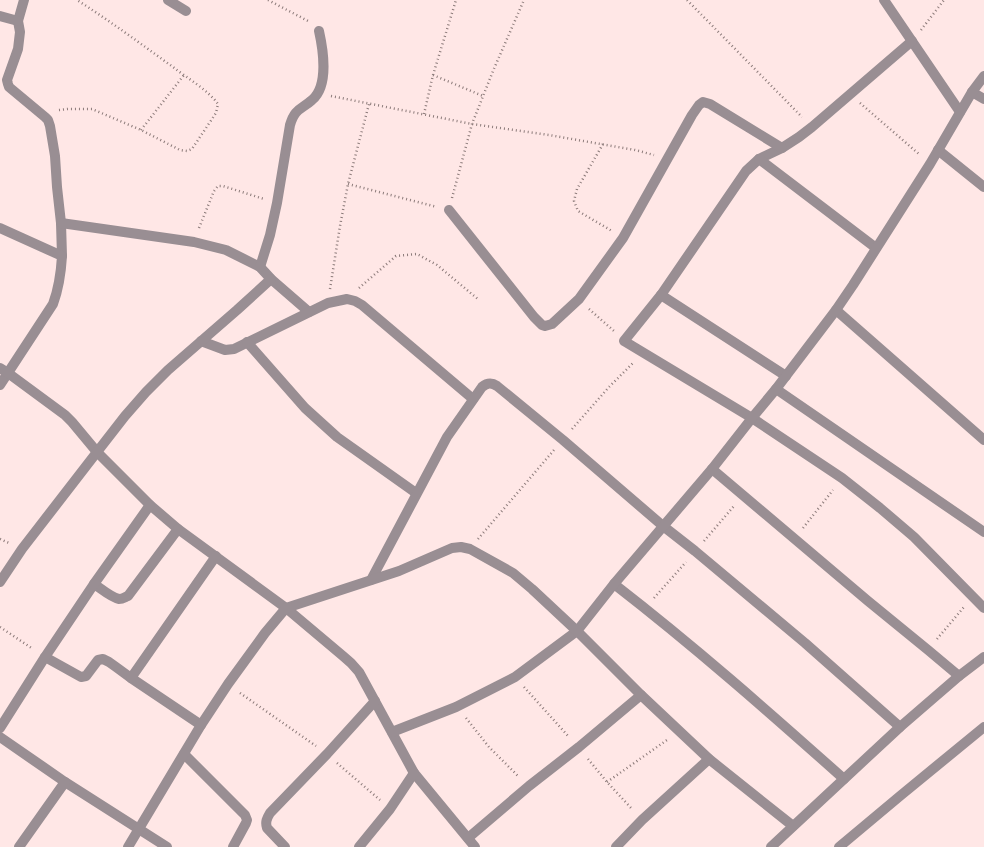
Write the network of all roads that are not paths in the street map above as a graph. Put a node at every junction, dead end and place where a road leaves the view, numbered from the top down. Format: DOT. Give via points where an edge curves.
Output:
graph roads {
  1 [pos="24,0"];
  2 [pos="168,0"];
  3 [pos="884,0"];
  4 [pos="186,11"];
  5 [pos="0,16"];
  6 [pos="18,22"];
  7 [pos="319,31"];
  8 [pos="912,41"];
  9 [pos="984,76"];
  10 [pos="972,92"];
  11 [pos="984,99"];
  12 [pos="960,112"];
  13 [pos="782,148"];
  14 [pos="938,150"];
  15 [pos="759,159"];
  16 [pos="984,187"];
  17 [pos="449,210"];
  18 [pos="61,223"];
  19 [pos="0,228"];
  20 [pos="876,248"];
  21 [pos="62,256"];
  22 [pos="260,267"];
  23 [pos="271,279"];
  24 [pos="661,295"];
  25 [pos="836,310"];
  26 [pos="309,312"];
  27 [pos="201,341"];
  28 [pos="247,342"];
  29 [pos="4,371"];
  30 [pos="786,376"];
  31 [pos="0,384"];
  32 [pos="776,389"];
  33 [pos="473,399"];
  34 [pos="752,418"];
  35 [pos="984,440"];
  36 [pos="97,452"];
  37 [pos="712,469"];
  38 [pos="416,494"];
  39 [pos="150,506"];
  40 [pos="663,526"];
  41 [pos="178,529"];
  42 [pos="984,532"];
  43 [pos="216,556"];
  44 [pos="371,580"];
  45 [pos="0,582"];
  46 [pos="94,584"];
  47 [pos="614,584"];
  48 [pos="286,608"];
  49 [pos="984,608"];
  50 [pos="577,631"];
  51 [pos="984,657"];
  52 [pos="45,658"];
  53 [pos="959,676"];
  54 [pos="131,678"];
  55 [pos="640,695"];
  56 [pos="374,701"];
  57 [pos="201,725"];
  58 [pos="900,727"];
  59 [pos="984,727"];
  60 [pos="0,728"];
  61 [pos="392,732"];
  62 [pos="0,737"];
  63 [pos="184,754"];
  64 [pos="709,759"];
  65 [pos="414,773"];
  66 [pos="844,780"];
  67 [pos="65,782"];
  68 [pos="793,826"];
  69 [pos="138,829"];
  70 [pos="468,838"];
  71 [pos="19,847"];
  72 [pos="128,847"];
  73 [pos="167,847"];
  74 [pos="233,847"];
  75 [pos="285,847"];
  76 [pos="359,847"];
  77 [pos="475,847"];
  78 [pos="616,847"];
  79 [pos="771,847"];
  80 [pos="839,847"];
  1 -- 6 [label="street"];
  2 -- 4 [label="street"];
  3 -- 8 [label="street"];
  5 -- 6 [label="street"];
  6 -- 18 [label="street" via="19,42 8,84 48,120 55,156"];
  7 -- 22 [label="street" via="322,45 322,80 318,94 292,116 277,203"];
  8 -- 12 [label="street"];
  8 -- 13 [label="street" via="812,127"];
  9 -- 10 [label="street"];
  10 -- 11 [label="street"];
  10 -- 12 [label="street"];
  12 -- 14 [label="street"];
  13 -- 15 [label="street"];
  13 -- 17 [label="street" via="710,104 703,102 699,105 624,238 579,300 552,324 546,326 534,317"];
  14 -- 16 [label="street"];
  14 -- 20 [label="street"];
  15 -- 20 [label="street"];
  15 -- 24 [label="street" via="746,171"];
  18 -- 21 [label="street"];
  18 -- 22 [label="street" via="194,242 226,250"];
  19 -- 21 [label="street"];
  20 -- 25 [label="street"];
  21 -- 29 [label="street" via="57,294 52,304"];
  22 -- 23 [label="street"];
  23 -- 26 [label="street"];
  23 -- 27 [label="street"];
  24 -- 30 [label="street"];
  24 -- 34 [label="street" via="624,341"];
  25 -- 30 [label="street"];
  25 -- 35 [label="street"];
  26 -- 28 [label="street"];
  26 -- 33 [label="street" via="328,303 347,299 355,301"];
  27 -- 28 [label="street" via="225,350 234,349"];
  27 -- 36 [label="street" via="146,392"];
  28 -- 38 [label="street" via="305,408 337,437"];
  29 -- 31 [label="street"];
  29 -- 36 [label="street" via="64,415"];
  30 -- 32 [label="street"];
  32 -- 34 [label="street"];
  32 -- 42 [label="street"];
  33 -- 38 [label="street" via="447,437"];
  33 -- 40 [label="street" via="484,385 493,384"];
  34 -- 37 [label="street"];
  34 -- 49 [label="street" via="842,478 880,508 914,537"];
  36 -- 39 [label="street"];
  36 -- 45 [label="street" via="22,549"];
  37 -- 40 [label="street"];
  37 -- 53 [label="street"];
  38 -- 44 [label="street"];
  39 -- 41 [label="street"];
  39 -- 46 [label="street"];
  40 -- 47 [label="street"];
  40 -- 58 [label="street" via="805,643"];
  41 -- 43 [label="street"];
  41 -- 46 [label="street" via="128,596 115,598"];
  43 -- 48 [label="street"];
  43 -- 54 [label="street"];
  44 -- 48 [label="street"];
  44 -- 50 [label="street" via="452,548 462,547 513,573"];
  46 -- 52 [label="street"];
  47 -- 50 [label="street"];
  47 -- 66 [label="street" via="759,703"];
  48 -- 56 [label="street" via="351,663"];
  48 -- 57 [label="street" via="265,633"];
  50 -- 55 [label="street"];
  50 -- 61 [label="street" via="515,677 456,707"];
  51 -- 53 [label="street"];
  52 -- 54 [label="street" via="84,677 98,660 103,659"];
  52 -- 60 [label="street"];
  53 -- 58 [label="street"];
  54 -- 57 [label="street"];
  55 -- 64 [label="street"];
  55 -- 70 [label="street"];
  56 -- 61 [label="street"];
  56 -- 75 [label="street" via="270,813 266,820 267,828"];
  57 -- 63 [label="street"];
  58 -- 66 [label="street"];
  59 -- 80 [label="street"];
  61 -- 65 [label="street"];
  62 -- 67 [label="street"];
  63 -- 69 [label="street"];
  63 -- 74 [label="street" via="247,820"];
  64 -- 68 [label="street"];
  64 -- 78 [label="street"];
  65 -- 70 [label="street"];
  65 -- 76 [label="street" via="390,809"];
  66 -- 68 [label="street"];
  67 -- 69 [label="street"];
  67 -- 71 [label="street"];
  68 -- 79 [label="street"];
  69 -- 72 [label="street"];
  69 -- 73 [label="street"];
  70 -- 77 [label="street"];
}
